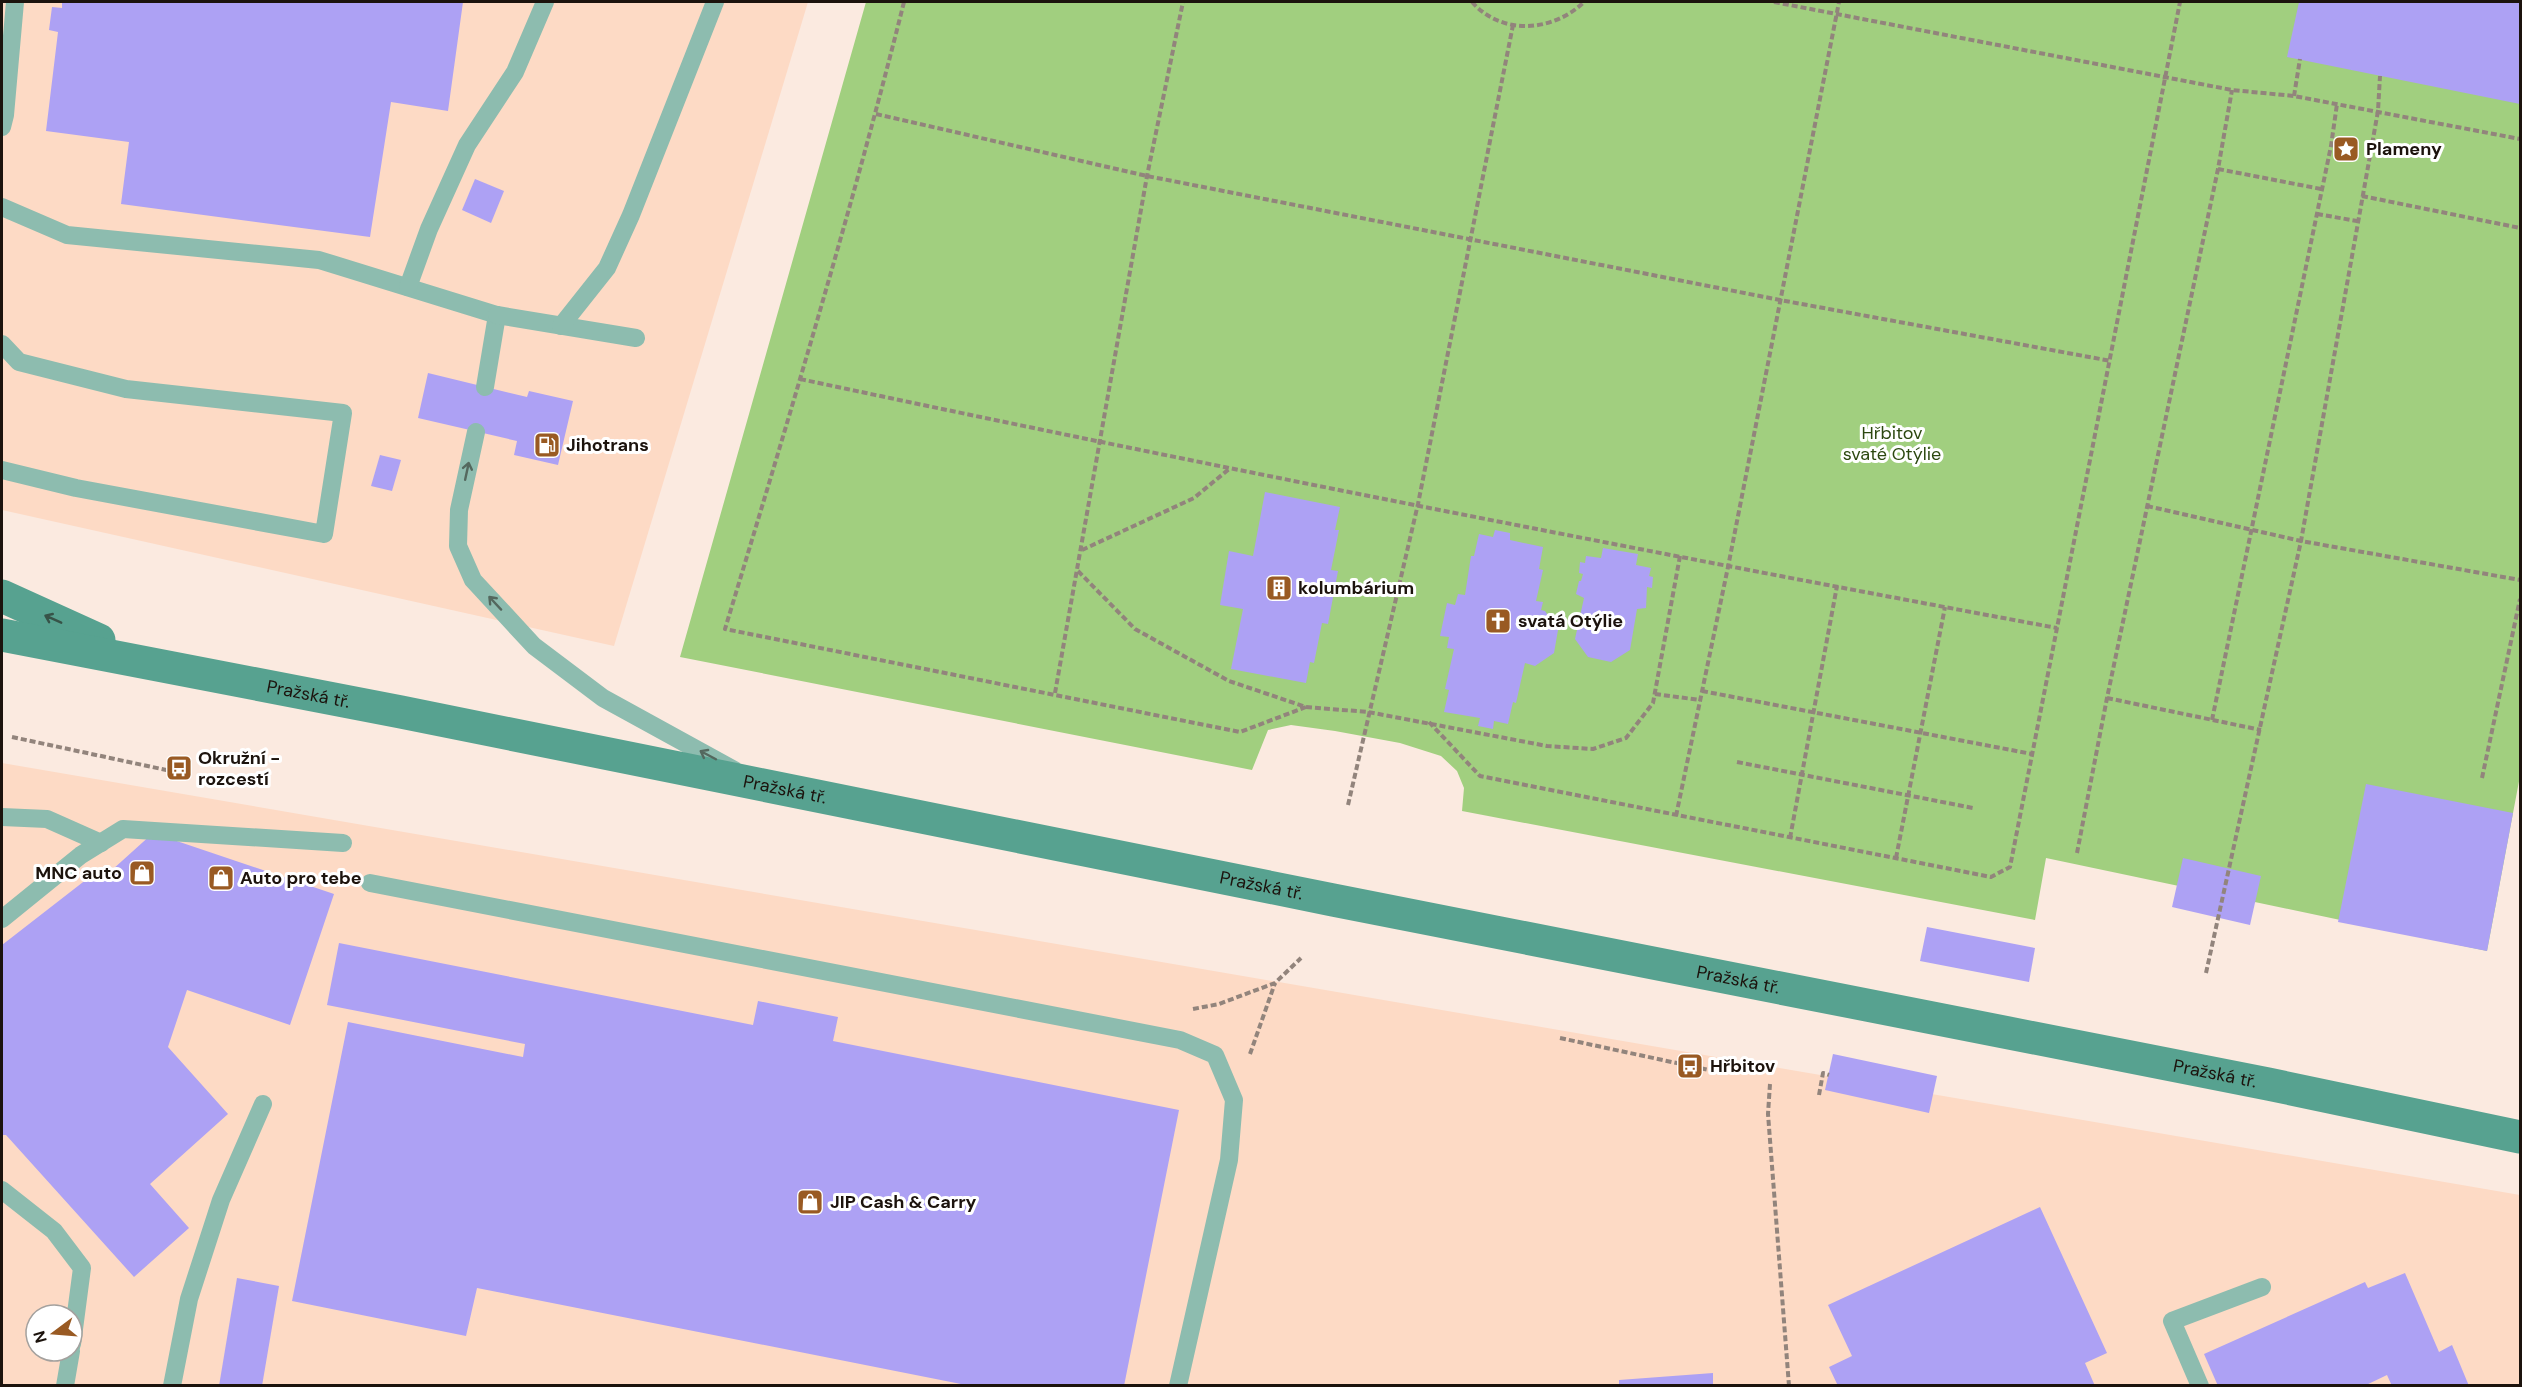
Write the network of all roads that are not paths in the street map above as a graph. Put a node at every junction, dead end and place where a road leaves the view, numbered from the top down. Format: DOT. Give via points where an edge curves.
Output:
graph roads {
  1 [pos="15,2"];
  2 [pos="545,2"];
  3 [pos="715,2"];
  4 [pos="2,127"];
  5 [pos="2,207"];
  6 [pos="408,287"];
  7 [pos="497,315"];
  8 [pos="561,326"];
  9 [pos="636,338"];
  10 [pos="2,344"];
  11 [pos="485,387"];
  12 [pos="476,432"];
  13 [pos="2,470"];
  14 [pos="2,596"];
  15 [pos="2,635"];
  16 [pos="144,661"];
  17 [pos="760,783"];
  18 [pos="2,817"];
  19 [pos="101,843"];
  20 [pos="343,843"];
  21 [pos="370,883"];
  22 [pos="2,919"];
  23 [pos="263,1104"];
  24 [pos="2520,1137"];
  25 [pos="2,1190"];
  26 [pos="2262,1287"];
  27 [pos="77,1303"];
  28 [pos="69,1363"];
  29 [pos="65,1386"];
  30 [pos="172,1386"];
  31 [pos="1178,1386"];
  32 [pos="2200,1386"];
  1 -- 4 [label="lane"];
  2 -- 6 [label="lane" via="515,72 467,145"];
  3 -- 8 [label="lane" via="607,268"];
  5 -- 6 [label="lane" via="67,235 319,260"];
  6 -- 7 [label="lane"];
  7 -- 8 [label="lane"];
  7 -- 11 [label="lane"];
  8 -- 9 [label="lane"];
  10 -- 13 [label="lane" via="19,362 126,389 343,413 324,534 76,488"];
  17 -- 12 [label="lane, one-way" via="603,698 534,646 473,580 458,546 459,510"];
  16 -- 14 [label="main road, one-way"];
  15 -- 16 [label="main road, Pražská tř."];
  16 -- 17 [label="main road, Pražská tř."];
  17 -- 24 [label="main road, Pražská tř."];
  18 -- 19 [label="lane" via="46,819"];
  19 -- 20 [label="lane" via="123,829"];
  19 -- 22 [label="lane"];
  21 -- 31 [label="lane" via="1180,1040 1215,1055 1234,1100 1229,1160"];
  23 -- 30 [label="lane" via="221,1200 189,1299"];
  25 -- 27 [label="lane" via="54,1231 82,1268"];
  26 -- 32 [label="lane" via="2172,1321"];
  28 -- 29 [label="lane"];
}
